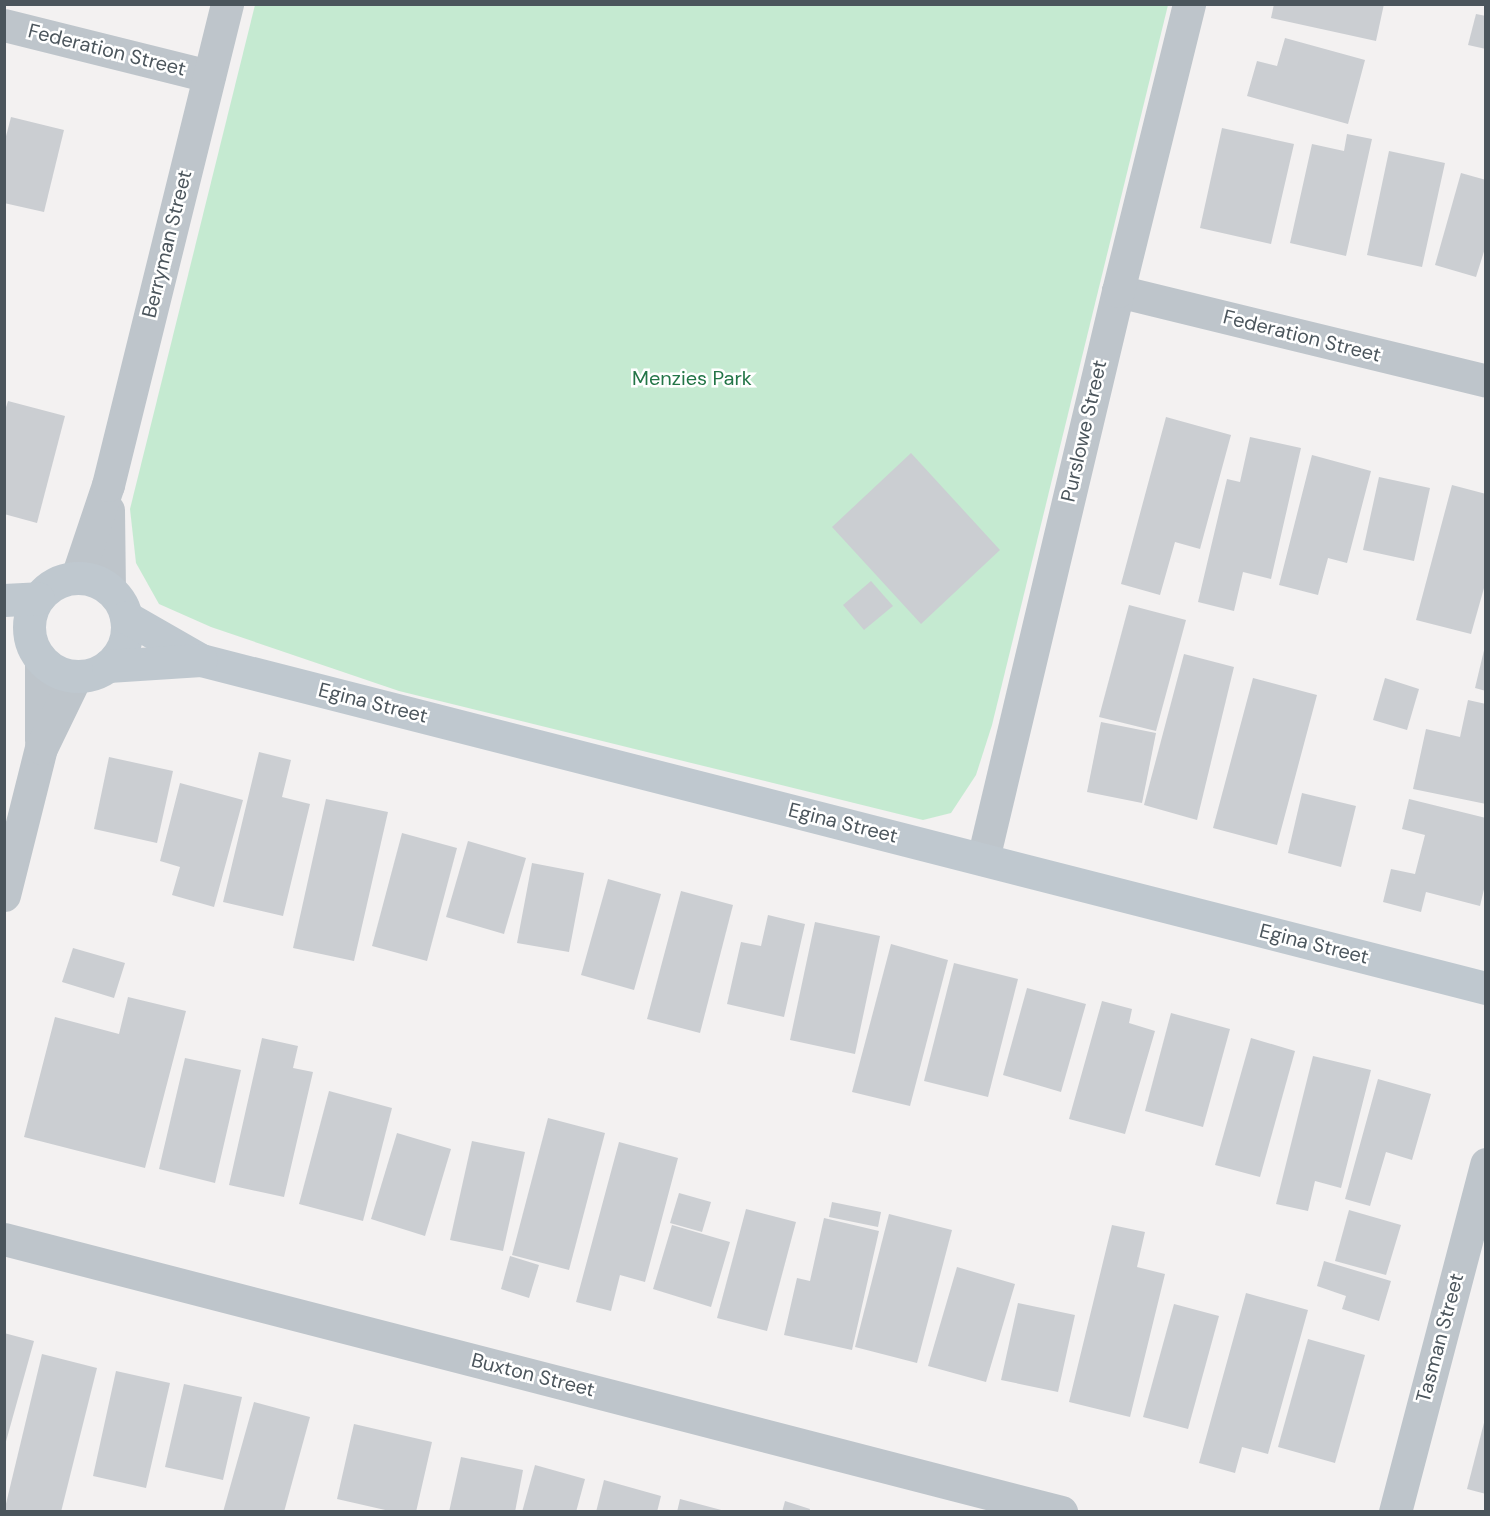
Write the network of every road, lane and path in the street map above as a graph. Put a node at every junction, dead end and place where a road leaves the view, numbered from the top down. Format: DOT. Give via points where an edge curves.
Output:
graph roads {
  1 [pos="227,4"];
  2 [pos="1189,4"];
  3 [pos="4,25"];
  4 [pos="209,76"];
  5 [pos="1118,291"];
  6 [pos="1485,381"];
  7 [pos="108,484"];
  8 [pos="77,577"];
  9 [pos="109,588"];
  10 [pos="38,598"];
  11 [pos="4,600"];
  12 [pos="126,617"];
  13 [pos="4,627"];
  14 [pos="36,652"];
  15 [pos="201,660"];
  16 [pos="108,666"];
  17 [pos="76,676"];
  18 [pos="41,748"];
  19 [pos="983,859"];
  20 [pos="4,895"];
  21 [pos="1485,988"];
  22 [pos="1485,1164"];
  23 [pos="4,1239"];
  24 [pos="1061,1512"];
  25 [pos="1395,1512"];
  1 -- 4 [label="street, Berryman Street"];
  2 -- 5 [label="street, Purslowe Street"];
  3 -- 4 [label="street, Federation Street"];
  4 -- 7 [label="street, Berryman Street"];
  5 -- 6 [label="street, Federation Street"];
  5 -- 19 [label="street, Purslowe Street"];
  7 -- 8 [label="street, Berryman Street"];
  7 -- 9 [label="street, Berryman Street"];
  8 -- 9 [label="street"];
  8 -- 10 [label="street" via="62,580"];
  9 -- 12 [label="street"];
  10 -- 11 [label="street"];
  10 -- 14 [label="street" via="29,621"];
  12 -- 15 [label="street, Egina Street"];
  12 -- 16 [label="street" via="124,644"];
  13 -- 14 [label="street"];
  14 -- 17 [label="street" via="63,674"];
  14 -- 18 [label="street"];
  15 -- 16 [label="street, Egina Street"];
  15 -- 19 [label="street, Egina Street"];
  16 -- 17 [label="street" via="93,674"];
  17 -- 18 [label="street"];
  18 -- 20 [label="street"];
  19 -- 21 [label="street, Egina Street"];
  22 -- 25 [label="street, Tasman Street"];
  23 -- 24 [label="street, Buxton Street"];
}
